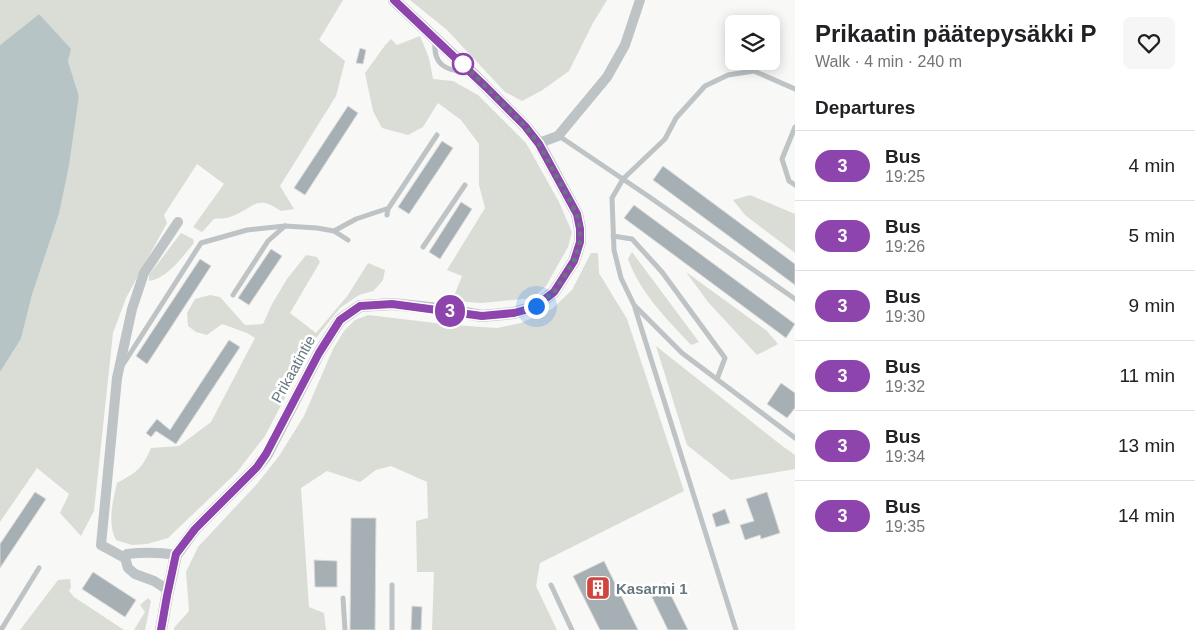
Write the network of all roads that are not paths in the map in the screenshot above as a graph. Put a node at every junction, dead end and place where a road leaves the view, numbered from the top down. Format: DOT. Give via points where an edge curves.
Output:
graph roads {
  1 [pos="394,0"];
  2 [pos="640,0"];
  3 [pos="795,89"];
  4 [pos="795,127"];
  5 [pos="437,135"];
  6 [pos="558,136"];
  7 [pos="539,144"];
  8 [pos="623,179"];
  9 [pos="465,185"];
  10 [pos="795,185"];
  11 [pos="386,209"];
  12 [pos="387,216"];
  13 [pos="178,222"];
  14 [pos="285,226"];
  15 [pos="334,231"];
  16 [pos="613,236"];
  17 [pos="348,240"];
  18 [pos="423,247"];
  19 [pos="233,295"];
  20 [pos="795,299"];
  21 [pos="634,305"];
  22 [pos="119,369"];
  23 [pos="717,379"];
  24 [pos="795,438"];
  25 [pos="176,554"];
  26 [pos="125,558"];
  27 [pos="39,568"];
  28 [pos="392,585"];
  29 [pos="551,585"];
  30 [pos="168,590"];
  31 [pos="343,598"];
  32 [pos="1,630"];
  33 [pos="161,630"];
  34 [pos="345,630"];
  35 [pos="392,630"];
  36 [pos="572,630"];
  37 [pos="736,630"];
  1 -- 7 [label="street, Prikaatintie" via="473,74"];
  2 -- 6 [label="street" via="625,45 607,77"];
  3 -- 8 [label="lane" via="754,71 728,75 705,86 676,118 665,139"];
  4 -- 10 [label="lane" via="782,159 790,181"];
  5 -- 12 [label="lane" via="388,208"];
  6 -- 7 [label="street"];
  6 -- 8 [label="lane"];
  7 -- 25 [label="street, Prikaatintie" via="577,214 580,229 574,261 554,292 536,306 514,313 482,316 392,304 360,306 340,320 257,467 195,529"];
  8 -- 16 [label="lane" via="612,198"];
  8 -- 20 [label="lane"];
  9 -- 18 [label="lane"];
  11 -- 15 [label="lane" via="356,218"];
  13 -- 22 [label="street" via="144,273 136,292"];
  14 -- 15 [label="lane"];
  14 -- 19 [label="lane" via="268,241"];
  14 -- 22 [label="lane" via="247,230 201,243"];
  15 -- 17 [label="lane"];
  16 -- 21 [label="lane" via="620,278"];
  16 -- 23 [label="lane" via="632,239 662,272 725,358"];
  21 -- 23 [label="lane" via="682,353"];
  21 -- 37 [label="lane"];
  22 -- 26 [label="street" via="101,545"];
  23 -- 24 [label="lane"];
  25 -- 26 [label="street" via="141,552 127,554"];
  25 -- 30 [label="street, Prikaatintie"];
  26 -- 30 [label="street" via="128,568 135,574"];
  27 -- 32 [label="lane"];
  28 -- 35 [label="lane"];
  29 -- 36 [label="lane"];
  30 -- 33 [label="street, Prikaatintie"];
  31 -- 34 [label="lane"];
}
